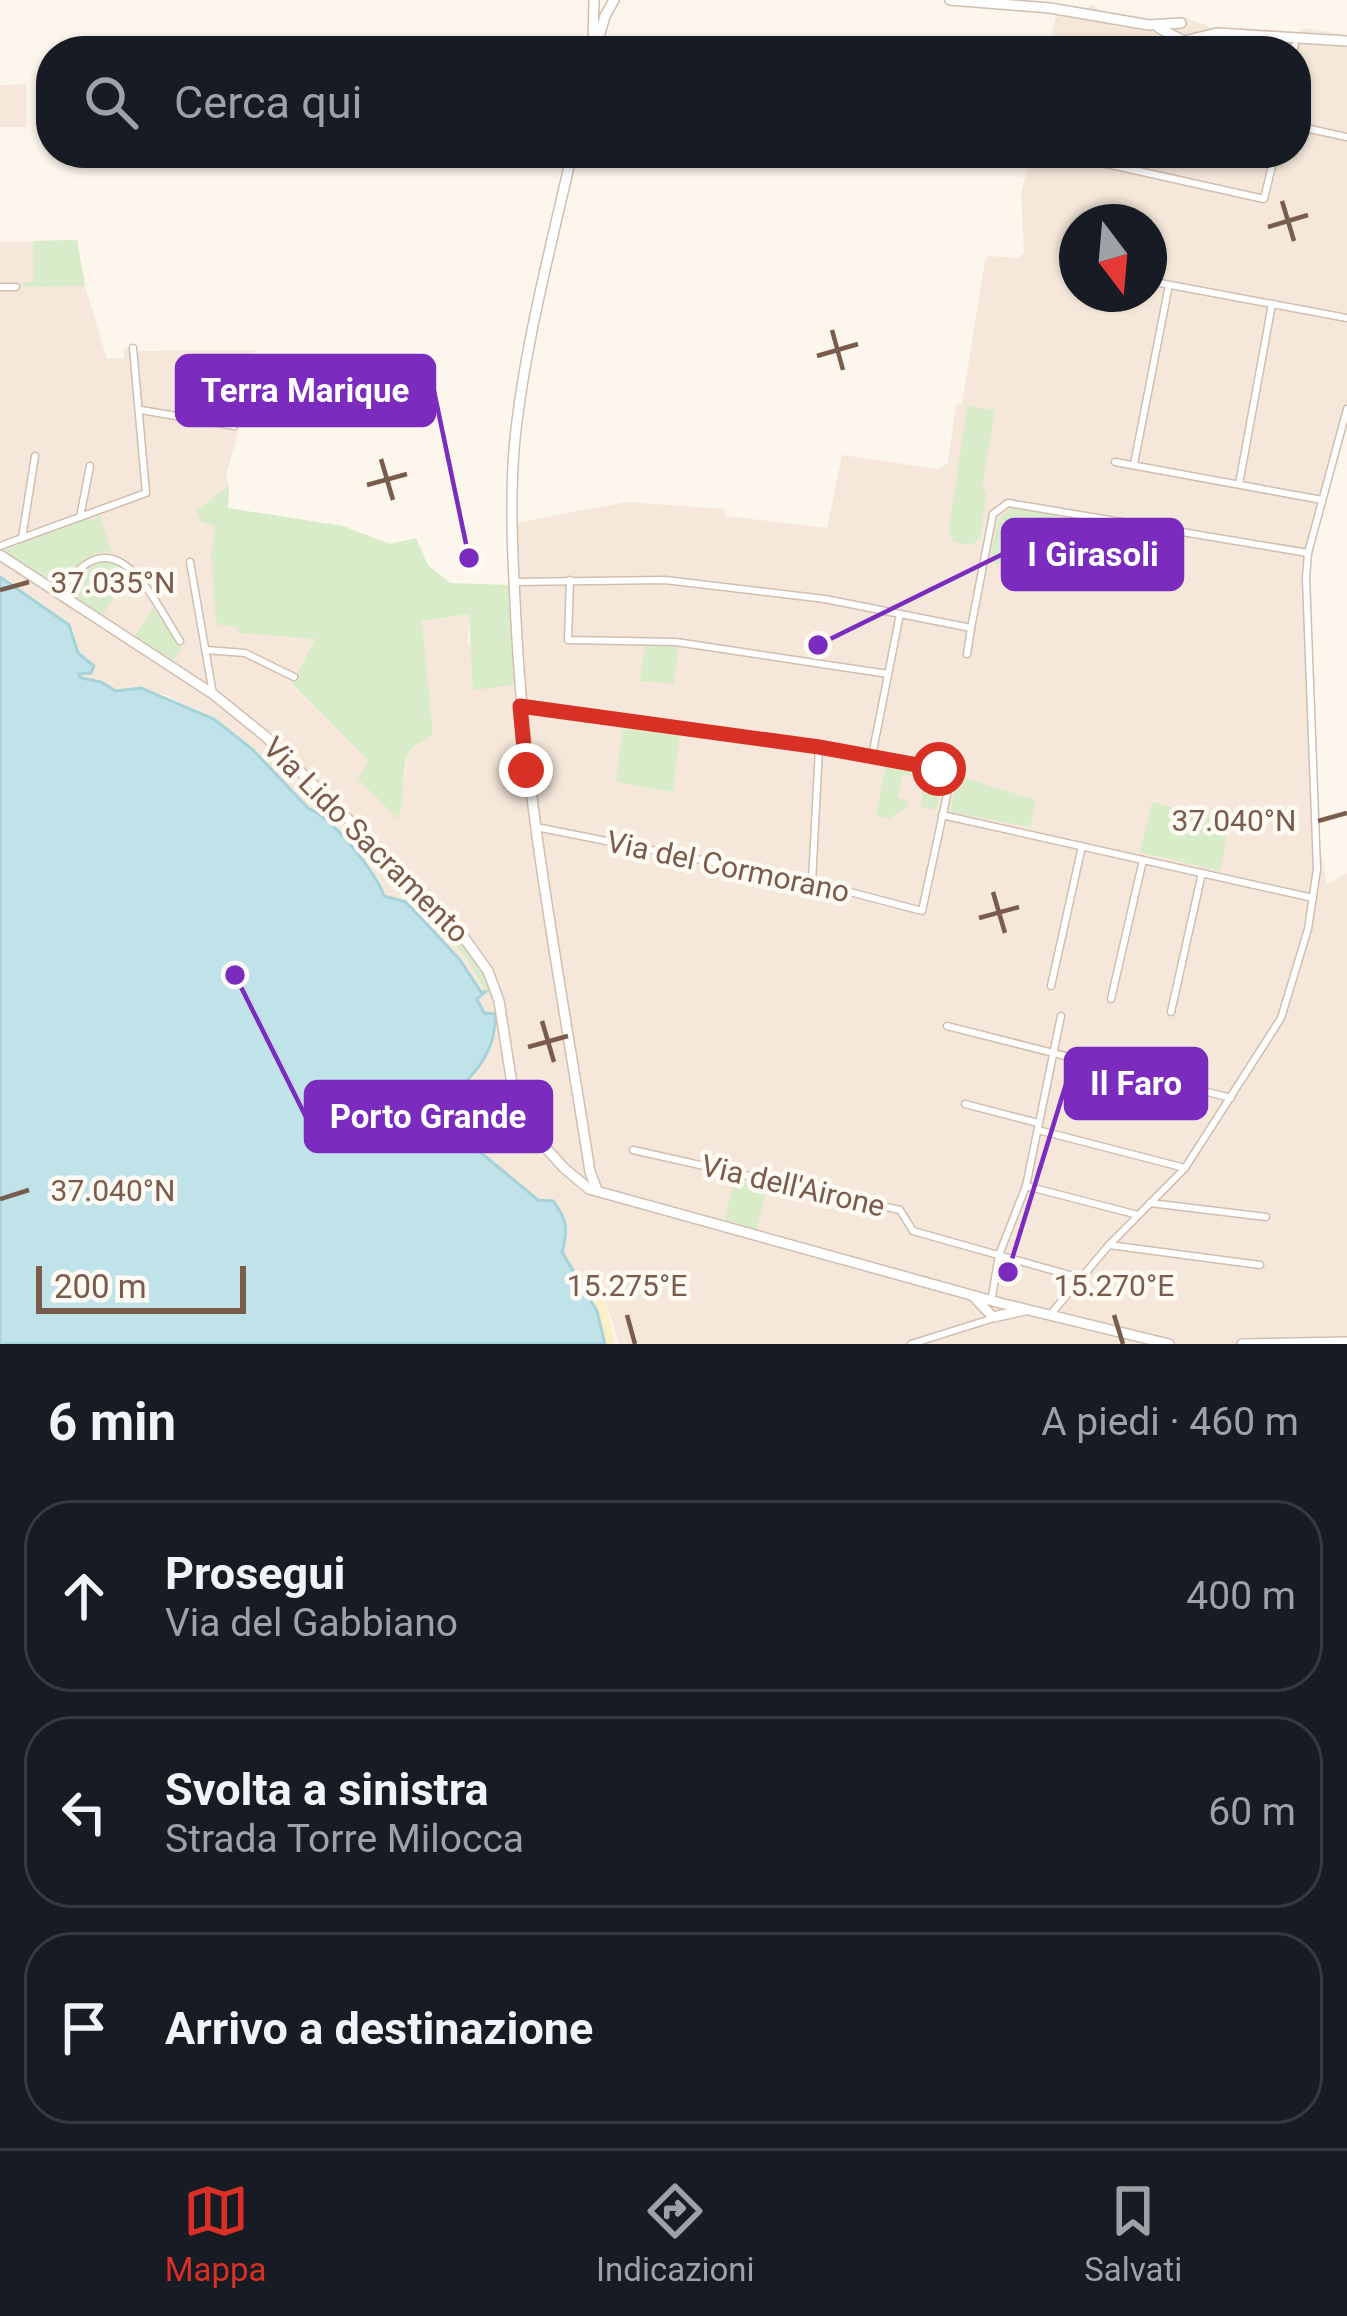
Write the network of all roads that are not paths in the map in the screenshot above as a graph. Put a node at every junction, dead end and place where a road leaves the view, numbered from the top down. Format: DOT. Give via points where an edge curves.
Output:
graph roads {
  1 [pos="594,0"];
  2 [pos="614,0"];
  3 [pos="950,0"];
  4 [pos="1185,24"];
  5 [pos="1148,25"];
  6 [pos="1217,33"];
  7 [pos="594,36"];
  8 [pos="599,36"];
  9 [pos="1177,36"];
  10 [pos="1187,36"];
  11 [pos="1196,36"];
  12 [pos="1273,36"];
  13 [pos="1311,38"];
  14 [pos="1347,40"];
  15 [pos="1311,129"];
  16 [pos="1347,137"];
  17 [pos="569,168"];
  18 [pos="1125,168"];
  19 [pos="1271,168"];
  20 [pos="1169,285"];
  21 [pos="0,287"];
  22 [pos="16,287"];
  23 [pos="1272,304"];
  24 [pos="1347,318"];
  25 [pos="133,348"];
  26 [pos="1347,409"];
  27 [pos="141,410"];
  28 [pos="234,426"];
  29 [pos="35,456"];
  30 [pos="1115,462"];
  31 [pos="90,466"];
  32 [pos="1134,466"];
  33 [pos="1239,485"];
  34 [pos="1322,500"];
  35 [pos="80,517"];
  36 [pos="22,538"];
  37 [pos="0,546"];
  38 [pos="1308,553"];
  39 [pos="0,555"];
  40 [pos="190,562"];
  41 [pos="570,580"];
  42 [pos="514,582"];
  43 [pos="58,595"];
  44 [pos="900,614"];
  45 [pos="971,628"];
  46 [pos="180,641"];
  47 [pos="206,650"];
  48 [pos="968,654"];
  49 [pos="888,674"];
  50 [pos="293,676"];
  51 [pos="214,694"];
  52 [pos="520,706"];
  53 [pos="819,747"];
  54 [pos="872,756"];
  55 [pos="939,769"];
  56 [pos="950,781"];
  57 [pos="942,815"];
  58 [pos="533,826"];
  59 [pos="1082,846"];
  60 [pos="1142,860"];
  61 [pos="1202,873"];
  62 [pos="812,882"];
  63 [pos="1313,898"];
  64 [pos="1051,986"];
  65 [pos="1112,999"];
  66 [pos="1171,1012"];
  67 [pos="1061,1016"];
  68 [pos="947,1026"];
  69 [pos="1053,1053"];
  70 [pos="1231,1098"];
  71 [pos="965,1104"];
  72 [pos="1037,1126"];
  73 [pos="585,1140"];
  74 [pos="633,1150"];
  75 [pos="583,1156"];
  76 [pos="564,1168"];
  77 [pos="1185,1168"];
  78 [pos="590,1172"];
  79 [pos="581,1182"];
  80 [pos="1027,1186"];
  81 [pos="600,1194"];
  82 [pos="1150,1203"];
  83 [pos="1138,1215"];
  84 [pos="1266,1217"];
  85 [pos="1109,1246"];
  86 [pos="999,1255"];
  87 [pos="1260,1264"];
  88 [pos="1080,1278"];
  89 [pos="993,1308"];
  90 [pos="1050,1315"];
  91 [pos="1347,1342"];
  92 [pos="911,1344"];
  93 [pos="1169,1344"];
  94 [pos="1242,1344"];
  1 -- 7 [label="street"];
  2 -- 8 [label="street"];
  3 -- 5 [label="street"];
  4 -- 5 [label="street"];
  4 -- 6 [label="street"];
  4 -- 10 [label="street"];
  5 -- 9 [label="street"];
  6 -- 11 [label="street"];
  6 -- 12 [label="street"];
  13 -- 14 [label="street"];
  15 -- 16 [label="street"];
  17 -- 42 [label="street" via="518,421"];
  18 -- 19 [label="street" via="1264,199"];
  20 -- 23 [label="street"];
  20 -- 32 [label="street"];
  21 -- 22 [label="street"];
  23 -- 24 [label="street"];
  23 -- 33 [label="street"];
  25 -- 27 [label="street"];
  26 -- 34 [label="street"];
  27 -- 28 [label="street"];
  27 -- 35 [label="street" via="147,498"];
  29 -- 36 [label="street"];
  30 -- 32 [label="street"];
  31 -- 35 [label="street"];
  32 -- 33 [label="street"];
  33 -- 34 [label="street"];
  34 -- 38 [label="street"];
  35 -- 36 [label="street"];
  36 -- 37 [label="street"];
  38 -- 45 [label="street" via="1008,503 993,514"];
  38 -- 63 [label="street"];
  39 -- 43 [label="street, Via Lido Sacramento"];
  40 -- 47 [label="street"];
  41 -- 42 [label="street"];
  41 -- 44 [label="street" via="665,580"];
  41 -- 49 [label="street" via="568,640 676,642"];
  42 -- 52 [label="street"];
  43 -- 46 [label="street" via="92,562 118,559 134,568"];
  43 -- 51 [label="street, Via Lido Sacramento"];
  44 -- 45 [label="street"];
  44 -- 49 [label="street"];
  45 -- 48 [label="street"];
  47 -- 50 [label="street" via="244,653"];
  47 -- 51 [label="street"];
  49 -- 54 [label="street"];
  51 -- 76 [label="street, Via Lido Sacramento" via="475,950 499,1001 514,1109"];
  52 -- 53 [label="street"];
  52 -- 58 [label="street"];
  53 -- 54 [label="street"];
  53 -- 62 [label="street"];
  54 -- 55 [label="street"];
  56 -- 57 [label="street"];
  57 -- 59 [label="street"];
  57 -- 62 [label="street, Via del Cormorano" via="922,911"];
  58 -- 62 [label="street, Via del Cormorano"];
  58 -- 73 [label="street"];
  59 -- 60 [label="street"];
  59 -- 64 [label="street"];
  60 -- 61 [label="street"];
  60 -- 65 [label="street"];
  61 -- 63 [label="street"];
  61 -- 66 [label="street"];
  63 -- 70 [label="street" via="1281,1018"];
  67 -- 69 [label="street"];
  68 -- 69 [label="street"];
  69 -- 70 [label="street"];
  69 -- 72 [label="street"];
  70 -- 77 [label="street"];
  71 -- 72 [label="street"];
  72 -- 77 [label="street"];
  72 -- 80 [label="street"];
  73 -- 75 [label="street"];
  73 -- 78 [label="street"];
  74 -- 86 [label="street, Via dell'Airone" via="900,1210 913,1232"];
  75 -- 76 [label="street"];
  75 -- 79 [label="street"];
  76 -- 79 [label="street, Via Lido Sacramento"];
  77 -- 82 [label="street"];
  78 -- 79 [label="street"];
  78 -- 81 [label="street"];
  79 -- 81 [label="street, Via Lido Sacramento"];
  80 -- 83 [label="street"];
  80 -- 86 [label="street"];
  81 -- 89 [label="street, Via Lido Sacramento" via="970,1294"];
  82 -- 83 [label="street"];
  82 -- 84 [label="street"];
  83 -- 85 [label="street"];
  85 -- 87 [label="street"];
  85 -- 88 [label="street"];
  86 -- 88 [label="street, Via dell'Airone"];
  86 -- 89 [label="street"];
  88 -- 90 [label="street"];
  89 -- 90 [label="street"];
  89 -- 92 [label="street" via="973,1325"];
  90 -- 93 [label="street"];
  91 -- 94 [label="street"];
}
